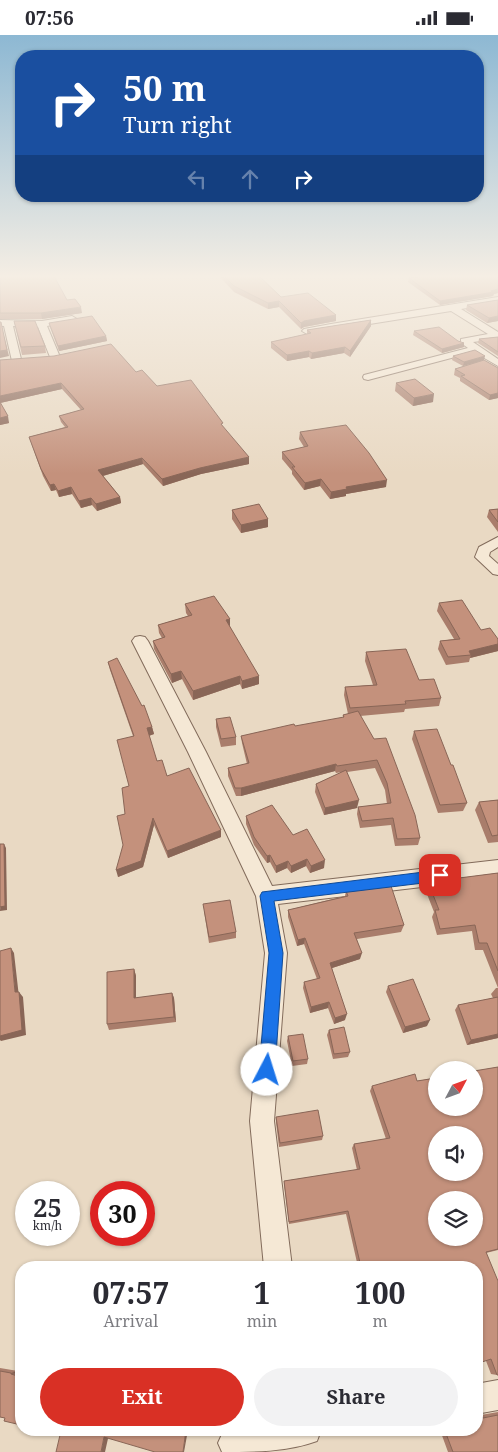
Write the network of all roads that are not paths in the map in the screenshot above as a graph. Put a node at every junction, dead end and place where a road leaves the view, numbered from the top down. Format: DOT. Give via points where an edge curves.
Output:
graph roads {
  1 [pos="11,342"];
  2 [pos="49,342"];
  3 [pos="465,342"];
  4 [pos="474,349"];
  5 [pos="55,356"];
  6 [pos="17,360"];
  7 [pos="498,363"];
  8 [pos="368,377"];
  9 [pos="498,541"];
  10 [pos="498,571"];
  11 [pos="140,641"];
  12 [pos="498,869"];
  13 [pos="266,896"];
  14 [pos="277,1261"];
  15 [pos="498,1395"];
  16 [pos="483,1398"];
  17 [pos="270,1436"];
  18 [pos="235,1442"];
  1 -- 6 [label="street"];
  2 -- 5 [label="street"];
  3 -- 4 [label="street"];
  4 -- 7 [label="street"];
  4 -- 8 [label="street"];
  9 -- 10 [label="street" via="484,550 482,557"];
  11 -- 13 [label="street"];
  12 -- 13 [label="street"];
  13 -- 14 [label="street" via="276,953 262,1121"];
  15 -- 16 [label="street"];
  17 -- 18 [label="street"];
}
